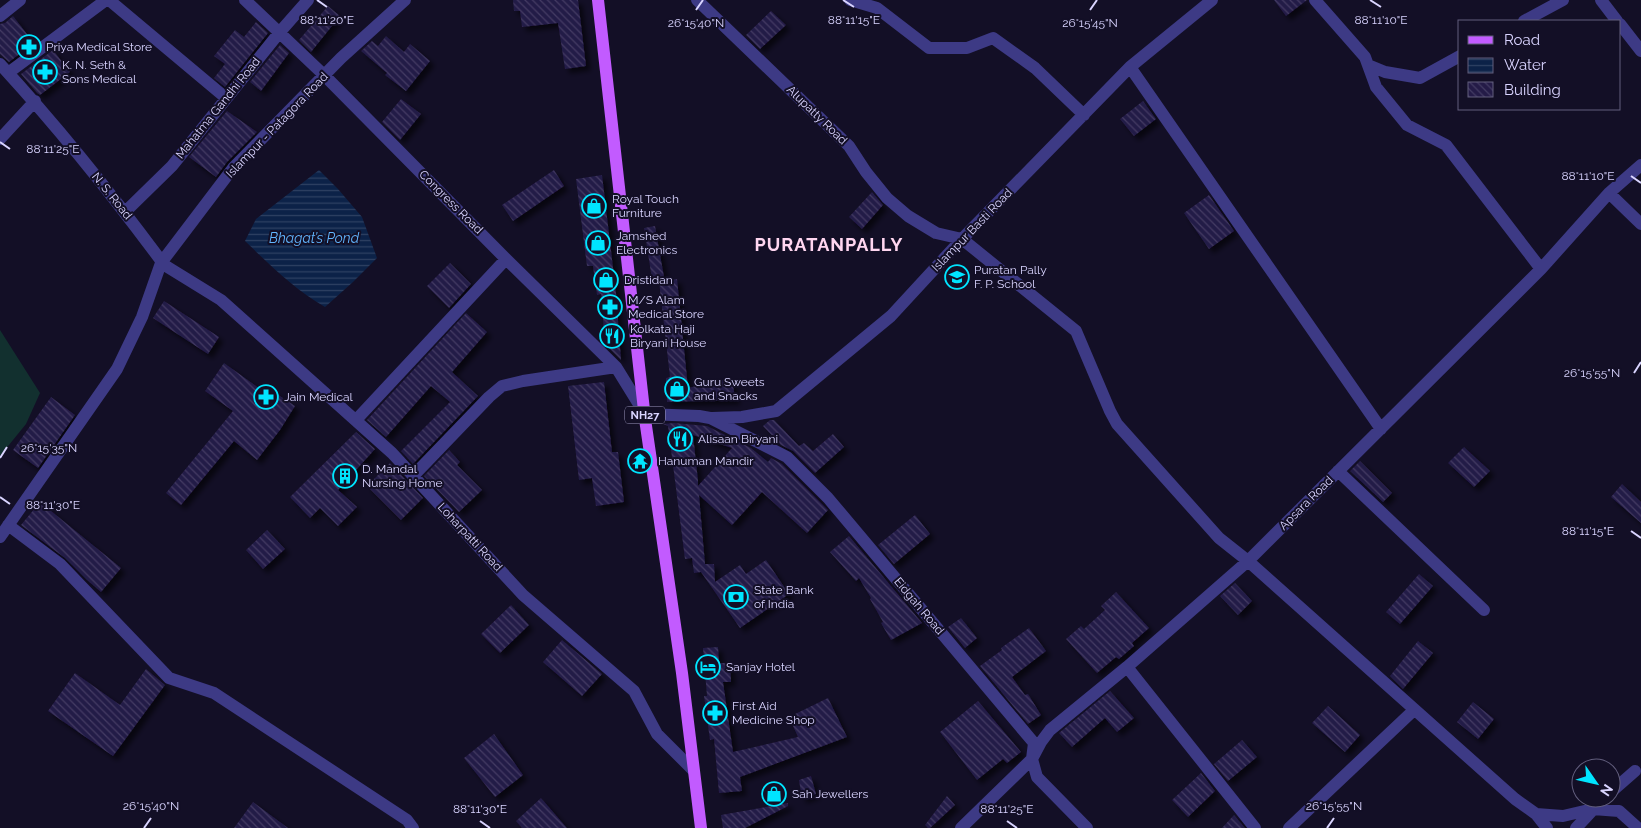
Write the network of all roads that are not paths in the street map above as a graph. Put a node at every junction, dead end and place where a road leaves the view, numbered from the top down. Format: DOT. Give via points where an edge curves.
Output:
graph roads {
  1 [pos="20,0"];
  2 [pos="108,0"];
  3 [pos="245,0"];
  4 [pos="308,0"];
  5 [pos="598,0"];
  6 [pos="697,0"];
  7 [pos="850,0"];
  8 [pos="1315,0"];
  9 [pos="1563,0"];
  10 [pos="1601,0"];
  11 [pos="402,1"];
  12 [pos="1205,2"];
  13 [pos="0,16"];
  14 [pos="1526,20"];
  15 [pos="1616,20"];
  16 [pos="1621,25"];
  17 [pos="279,33"];
  18 [pos="1641,51"];
  19 [pos="1458,57"];
  20 [pos="1368,65"];
  21 [pos="1130,67"];
  22 [pos="4,68"];
  23 [pos="324,74"];
  24 [pos="226,98"];
  25 [pos="35,101"];
  26 [pos="1084,115"];
  27 [pos="0,139"];
  28 [pos="1641,165"];
  29 [pos="1609,193"];
  30 [pos="126,212"];
  31 [pos="1641,224"];
  32 [pos="962,239"];
  33 [pos="506,258"];
  34 [pos="161,262"];
  35 [pos="1540,269"];
  36 [pos="616,367"];
  37 [pos="645,414"];
  38 [pos="710,418"];
  39 [pos="356,420"];
  40 [pos="1381,429"];
  41 [pos="1338,471"];
  42 [pos="413,476"];
  43 [pos="8,526"];
  44 [pos="0,538"];
  45 [pos="1248,561"];
  46 [pos="1484,610"];
  47 [pos="1127,667"];
  48 [pos="1414,710"];
  49 [pos="1032,759"];
  50 [pos="693,770"];
  51 [pos="1635,771"];
  52 [pos="1621,783"];
  53 [pos="1593,809"];
  54 [pos="1536,814"];
  55 [pos="413,828"];
  56 [pos="701,828"];
  57 [pos="961,828"];
  58 [pos="1087,828"];
  59 [pos="1255,828"];
  60 [pos="1289,828"];
  61 [pos="1547,828"];
  62 [pos="1576,828"];
  63 [pos="1638,828"];
  1 -- 13 [label="street"];
  2 -- 22 [label="street"];
  2 -- 24 [label="street"];
  3 -- 17 [label="street, Congress Road"];
  4 -- 17 [label="street, Mahatma Gandhi Road"];
  5 -- 37 [label="main road, NH27"];
  6 -- 32 [label="street, Alupatty Road" via="849,146 886,198 936,233"];
  7 -- 26 [label="street" via="877,8 929,48 967,48 993,38 1035,68"];
  8 -- 20 [label="street" via="1366,57"];
  9 -- 14 [label="street"];
  10 -- 15 [label="street"];
  11 -- 23 [label="street, Islampur - Patagora Road"];
  12 -- 21 [label="street, Islampur Basti Road"];
  16 -- 18 [label="street"];
  17 -- 23 [label="street, Congress Road"];
  17 -- 24 [label="street, Mahatma Gandhi Road"];
  19 -- 20 [label="street" via="1420,78 1385,72"];
  20 -- 35 [label="street" via="1376,87 1406,125 1446,145"];
  21 -- 26 [label="street, Islampur Basti Road"];
  21 -- 40 [label="street"];
  22 -- 25 [label="street, N. S. Road"];
  23 -- 33 [label="street, Congress Road"];
  23 -- 34 [label="street, Islampur - Patagora Road" via="233,168"];
  24 -- 30 [label="street, Mahatma Gandhi Road" via="172,166"];
  25 -- 27 [label="street"];
  25 -- 30 [label="street, N. S. Road"];
  26 -- 32 [label="street, Islampur Basti Road"];
  28 -- 29 [label="street, Apsara Road"];
  29 -- 31 [label="street"];
  29 -- 35 [label="street, Apsara Road"];
  30 -- 34 [label="street, N. S. Road"];
  32 -- 38 [label="street, Islampur Basti Road" via="891,316 776,411"];
  32 -- 45 [label="street" via="1076,331 1118,424 1219,538"];
  33 -- 36 [label="street, Congress Road"];
  33 -- 39 [label="street"];
  34 -- 39 [label="street, Loharpatti Road" via="221,300"];
  34 -- 43 [label="street, Islampur - Patagora Road" via="142,317 117,369"];
  35 -- 40 [label="street, Apsara Road"];
  36 -- 37 [label="street, Congress Road"];
  36 -- 42 [label="street" via="502,386"];
  37 -- 38 [label="street"];
  37 -- 50 [label="main road, NH27"];
  38 -- 49 [label="street, Eidgah Road" via="787,457 828,498 1034,743"];
  39 -- 42 [label="street, Loharpatti Road"];
  40 -- 41 [label="street, Apsara Road"];
  41 -- 45 [label="street, Apsara Road"];
  41 -- 46 [label="street"];
  42 -- 50 [label="street, Loharpatti Road" via="524,595 634,691 657,734"];
  43 -- 44 [label="street, Islampur - Patagora Road"];
  43 -- 55 [label="street" via="60,564 169,678 214,693 407,820"];
  45 -- 47 [label="street, Apsara Road"];
  45 -- 48 [label="street"];
  47 -- 49 [label="street, Apsara Road" via="1050,730"];
  47 -- 59 [label="street"];
  48 -- 54 [label="street"];
  48 -- 60 [label="street"];
  49 -- 57 [label="street, Apsara Road"];
  49 -- 58 [label="street, Eidgah Road" via="1037,777"];
  50 -- 56 [label="main road, NH27"];
  51 -- 52 [label="street"];
  53 -- 54 [label="street" via="1563,816"];
  53 -- 62 [label="street"];
  53 -- 63 [label="street" via="1619,811"];
  54 -- 61 [label="street"];
}
